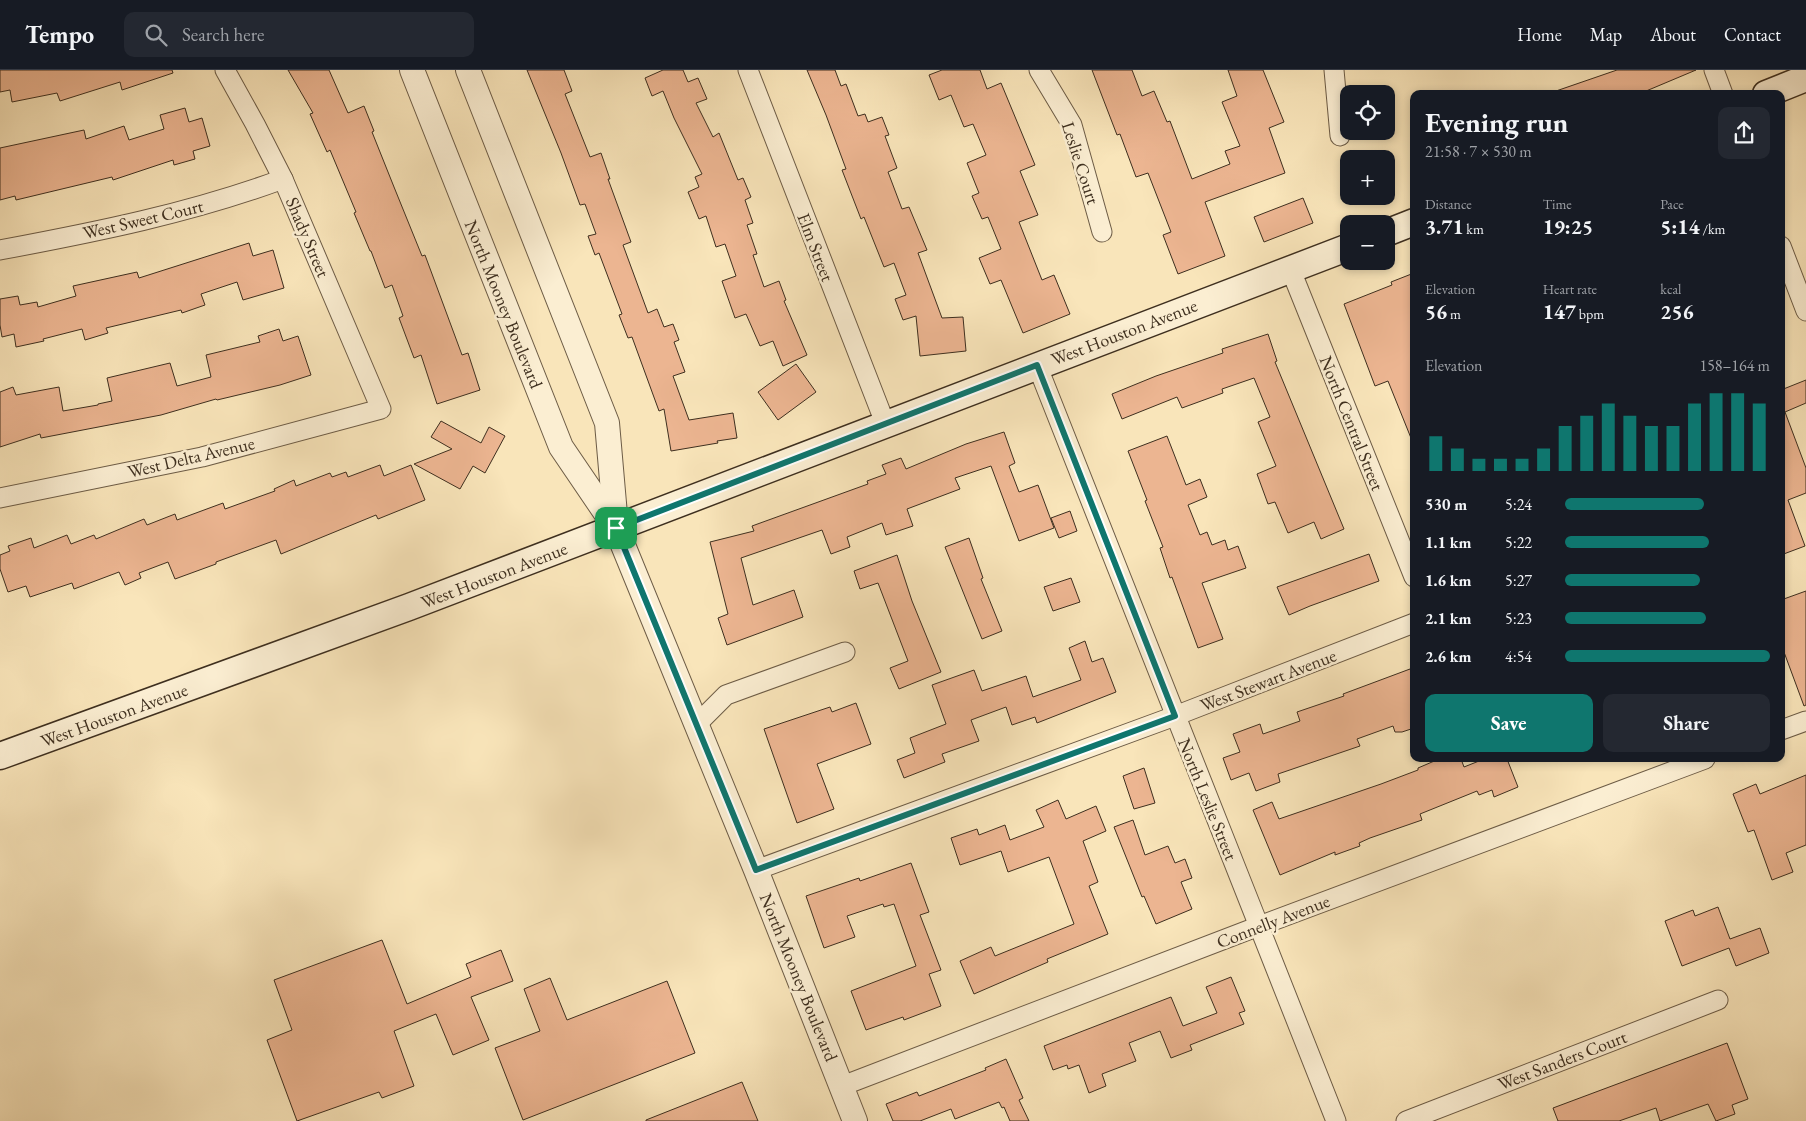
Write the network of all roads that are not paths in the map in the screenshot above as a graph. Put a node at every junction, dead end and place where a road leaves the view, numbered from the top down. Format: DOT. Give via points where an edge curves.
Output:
graph roads {
  1 [pos="225,70"];
  2 [pos="412,70"];
  3 [pos="468,70"];
  4 [pos="748,70"];
  5 [pos="1039,70"];
  6 [pos="1334,70"];
  7 [pos="1714,70"];
  8 [pos="1806,78"];
  9 [pos="1722,90"];
  10 [pos="1776,90"];
  11 [pos="1340,136"];
  12 [pos="283,179"];
  13 [pos="1410,223"];
  14 [pos="1395,229"];
  15 [pos="1102,232"];
  16 [pos="1340,249"];
  17 [pos="0,250"];
  18 [pos="1785,256"];
  19 [pos="1290,268"];
  20 [pos="1806,311"];
  21 [pos="1037,365"];
  22 [pos="381,409"];
  23 [pos="885,423"];
  24 [pos="0,498"];
  25 [pos="616,528"];
  26 [pos="1410,567"];
  27 [pos="1410,625"];
  28 [pos="844,652"];
  29 [pos="1175,716"];
  30 [pos="1806,721"];
  31 [pos="696,725"];
  32 [pos="1785,729"];
  33 [pos="0,756"];
  34 [pos="1697,762"];
  35 [pos="756,870"];
  36 [pos="1259,926"];
  37 [pos="1718,1000"];
  38 [pos="842,1086"];
  39 [pos="855,1121"];
  40 [pos="1336,1121"];
  41 [pos="1406,1121"];
  1 -- 12 [label="street, Shady Street"];
  2 -- 25 [label="street, North Mooney Boulevard" via="561,447"];
  3 -- 25 [label="street, North Mooney Boulevard" via="607,423"];
  4 -- 23 [label="street, Elm Street"];
  5 -- 15 [label="street, Leslie Court" via="1072,125"];
  6 -- 11 [label="street"];
  7 -- 9 [label="street"];
  8 -- 10 [label="main road"];
  12 -- 17 [label="street, West Sweet Court" via="237,196 163,216"];
  12 -- 22 [label="street, Shady Street"];
  13 -- 14 [label="main road"];
  16 -- 19 [label="main road, West Houston Avenue"];
  18 -- 20 [label="street"];
  19 -- 21 [label="main road, West Houston Avenue"];
  19 -- 26 [label="street, North Central Street"];
  21 -- 23 [label="main road, West Houston Avenue"];
  21 -- 29 [label="street, North Leslie Street"];
  22 -- 24 [label="street, West Delta Avenue" via="202,457"];
  23 -- 25 [label="main road, West Houston Avenue"];
  25 -- 31 [label="street, North Mooney Boulevard"];
  25 -- 33 [label="main road, West Houston Avenue"];
  27 -- 29 [label="street, West Stewart Avenue"];
  28 -- 31 [label="street" via="726,695"];
  29 -- 35 [label="street, West Stewart Avenue"];
  29 -- 36 [label="street, North Leslie Street"];
  30 -- 32 [label="street"];
  31 -- 35 [label="street, North Mooney Boulevard"];
  34 -- 36 [label="street, Connelly Avenue"];
  35 -- 38 [label="street, North Mooney Boulevard"];
  36 -- 38 [label="street, Connelly Avenue"];
  36 -- 40 [label="street, North Leslie Street"];
  37 -- 41 [label="street, West Sanders Court"];
  38 -- 39 [label="street, North Mooney Boulevard"];
}
